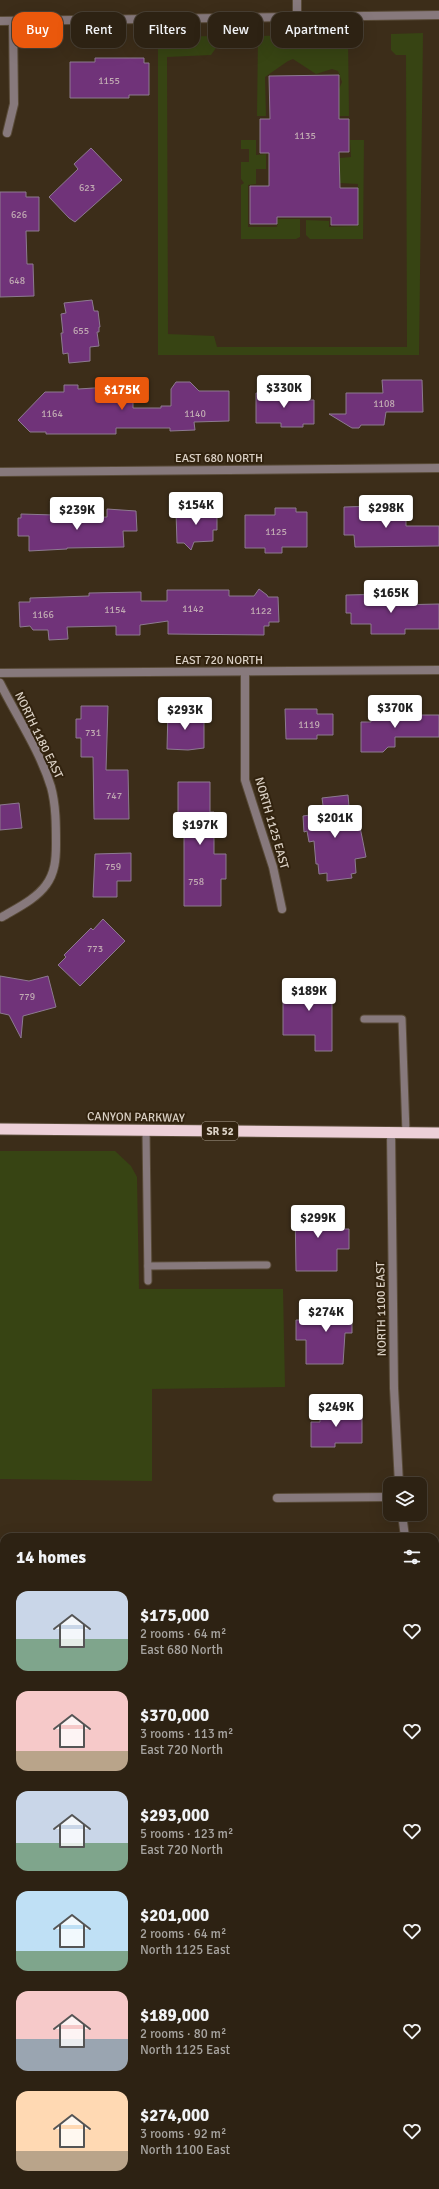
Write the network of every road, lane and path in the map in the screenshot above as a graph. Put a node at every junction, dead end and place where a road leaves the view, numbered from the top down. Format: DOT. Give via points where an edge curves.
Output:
graph roads {
  1 [pos="297,0"];
  2 [pos="297,12"];
  3 [pos="439,15"];
  4 [pos="271,16"];
  5 [pos="363,16"];
  6 [pos="63,20"];
  7 [pos="0,21"];
  8 [pos="12,21"];
  9 [pos="13,48"];
  10 [pos="7,133"];
  11 [pos="439,468"];
  12 [pos="0,472"];
  13 [pos="439,670"];
  14 [pos="245,672"];
  15 [pos="0,673"];
  16 [pos="0,683"];
  17 [pos="282,909"];
  18 [pos="2,917"];
  19 [pos="364,1019"];
  20 [pos="0,1129"];
  21 [pos="146,1131"];
  22 [pos="439,1132"];
  23 [pos="391,1134"];
  24 [pos="406,1134"];
  25 [pos="267,1265"];
  26 [pos="148,1266"];
  27 [pos="148,1281"];
  28 [pos="399,1477"];
  29 [pos="383,1497"];
  30 [pos="277,1498"];
  31 [pos="403,1521"];
  32 [pos="404,1533"];
  1 -- 2 [label="street"];
  3 -- 5 [label="street"];
  4 -- 6 [label="street"];
  7 -- 8 [label="street"];
  9 -- 10 [label="street" via="14,104"];
  11 -- 12 [label="street, EAST 680 NORTH"];
  13 -- 14 [label="street, EAST 720 NORTH"];
  14 -- 15 [label="street, EAST 720 NORTH"];
  14 -- 17 [label="street, NORTH 1125 EAST" via="245,780 273,867"];
  16 -- 18 [label="street, NORTH 1180 EAST" via="45,771 54,800 56,838 56,859 47,885 38,894"];
  19 -- 24 [label="lane" via="402,1019"];
  20 -- 21 [label="highway, CANYON PARKWAY / SR 52"];
  21 -- 23 [label="highway, CANYON PARKWAY / SR 52"];
  21 -- 26 [label="lane"];
  22 -- 24 [label="highway, CANYON PARKWAY / SR 52"];
  23 -- 24 [label="highway, CANYON PARKWAY / SR 52"];
  23 -- 28 [label="street, NORTH 1100 EAST" via="394,1388"];
  25 -- 26 [label="lane"];
  26 -- 27 [label="lane"];
  29 -- 30 [label="street"];
  31 -- 32 [label="street"];
}
